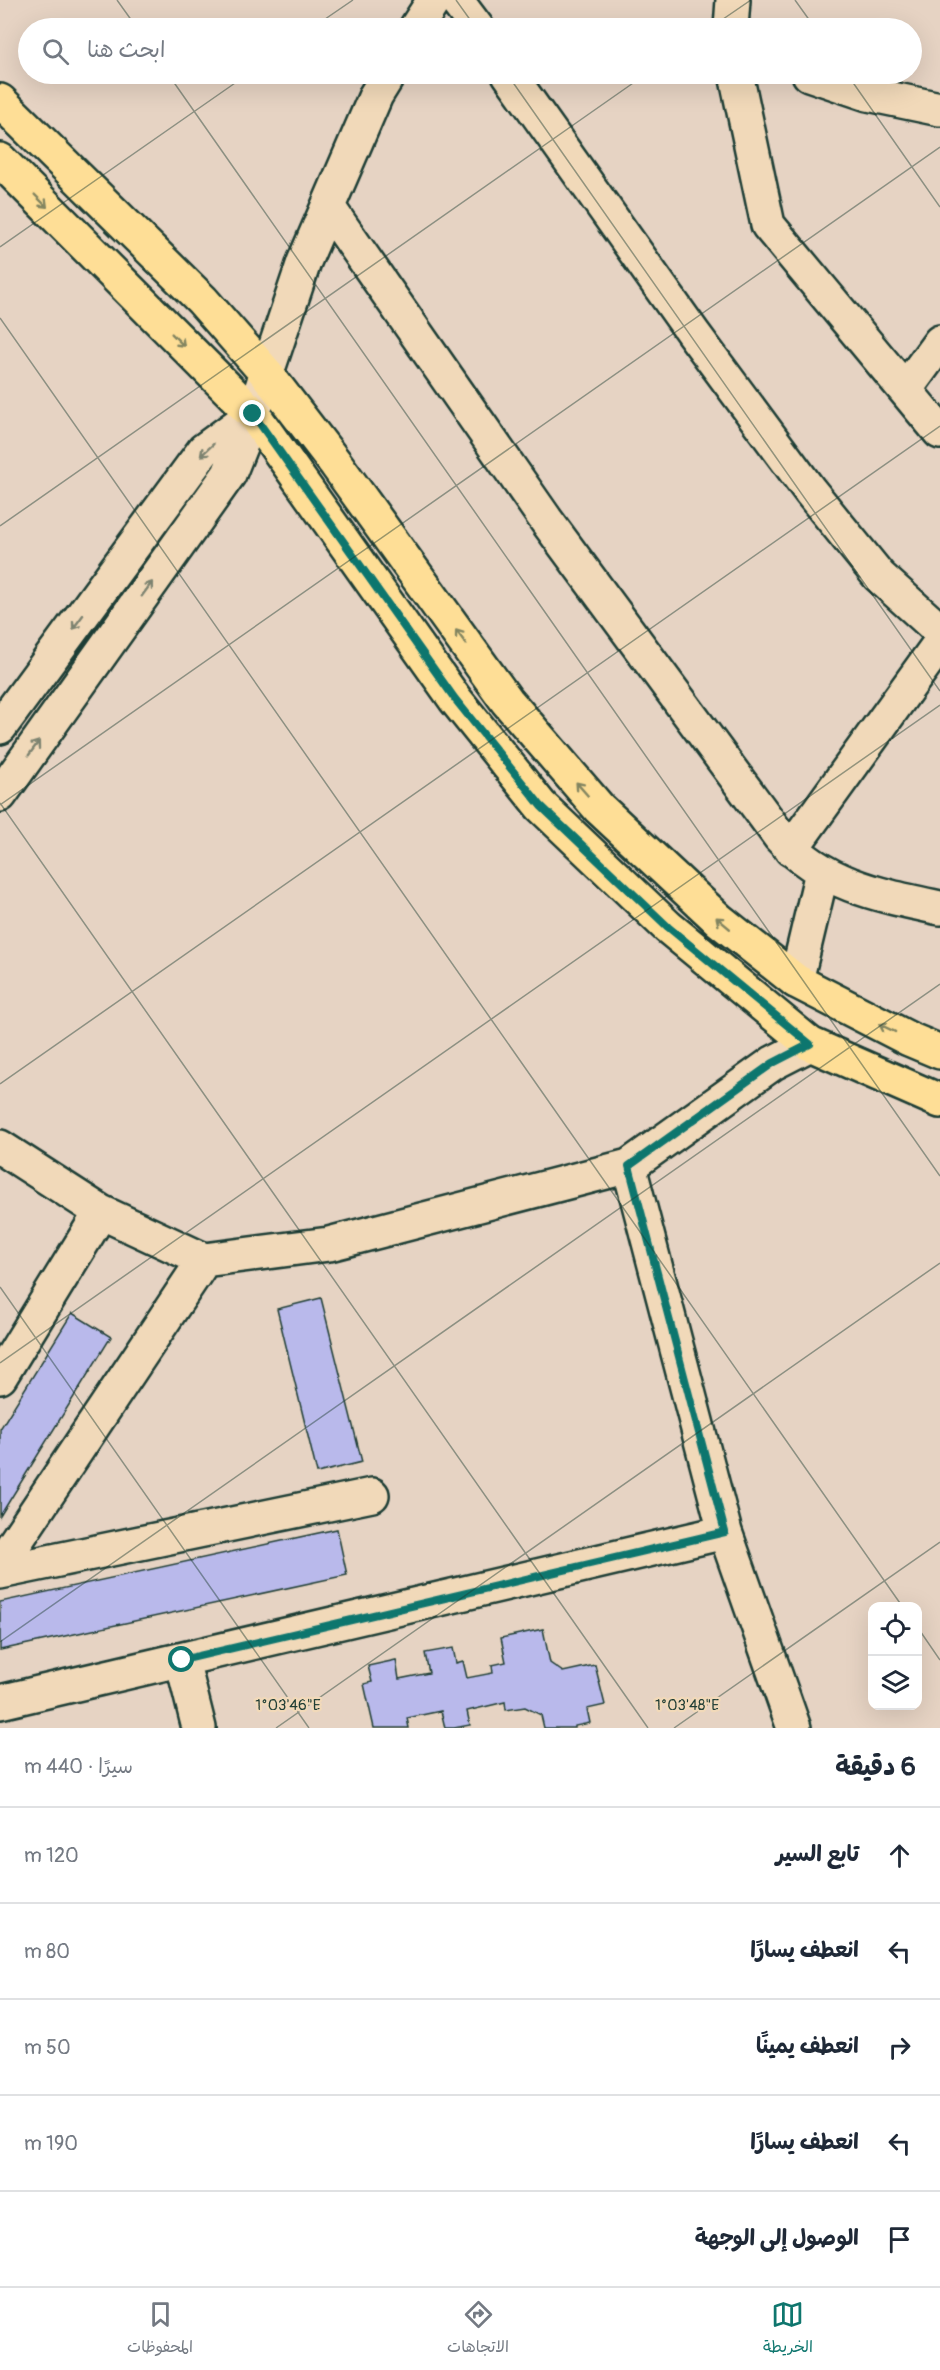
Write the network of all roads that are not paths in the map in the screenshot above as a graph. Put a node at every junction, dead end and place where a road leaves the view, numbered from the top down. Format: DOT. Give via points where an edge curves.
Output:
graph roads {
  1 [pos="434,0"];
  2 [pos="456,0"];
  3 [pos="733,0"];
  4 [pos="423,18"];
  5 [pos="470,18"];
  6 [pos="732,18"];
  7 [pos="383,84"];
  8 [pos="516,84"];
  9 [pos="738,84"];
  10 [pos="838,84"];
  11 [pos="0,101"];
  12 [pos="940,109"];
  13 [pos="0,160"];
  14 [pos="328,207"];
  15 [pos="940,342"];
  16 [pos="266,373"];
  17 [pos="905,390"];
  18 [pos="253,414"];
  19 [pos="940,432"];
  20 [pos="940,631"];
  21 [pos="940,643"];
  22 [pos="0,727"];
  23 [pos="0,795"];
  24 [pos="791,849"];
  25 [pos="822,872"];
  26 [pos="940,908"];
  27 [pos="796,981"];
  28 [pos="810,1044"];
  29 [pos="940,1052"];
  30 [pos="940,1101"];
  31 [pos="0,1147"];
  32 [pos="629,1166"];
  33 [pos="101,1212"];
  34 [pos="204,1260"];
  35 [pos="0,1377"];
  36 [pos="372,1495"];
  37 [pos="725,1532"];
  38 [pos="0,1565"];
  39 [pos="0,1572"];
  40 [pos="182,1660"];
  41 [pos="0,1703"];
  42 [pos="199,1728"];
  43 [pos="794,1728"];
  1 -- 4 [label="street"];
  2 -- 5 [label="street"];
  3 -- 6 [label="street"];
  7 -- 14 [label="street"];
  8 -- 20 [label="street" via="810,491 879,576"];
  9 -- 17 [label="street" via="768,225"];
  10 -- 12 [label="street"];
  11 -- 16 [label="main road" via="202,300"];
  13 -- 18 [label="main road, one-way"];
  14 -- 16 [label="street" via="304,262"];
  14 -- 24 [label="street" via="546,520"];
  15 -- 17 [label="street"];
  16 -- 18 [label="street"];
  27 -- 16 [label="main road, one-way" via="719,920 599,808 507,700"];
  17 -- 19 [label="street"];
  18 -- 22 [label="street, one-way" via="204,450"];
  23 -- 18 [label="street, one-way" via="230,474"];
  18 -- 28 [label="main road" via="455,699 541,806 668,927"];
  21 -- 24 [label="street"];
  24 -- 25 [label="street"];
  25 -- 26 [label="street" via="872,893"];
  25 -- 27 [label="street"];
  29 -- 27 [label="main road, one-way"];
  28 -- 30 [label="main road"];
  28 -- 32 [label="street" via="773,1063"];
  31 -- 33 [label="street"];
  32 -- 34 [label="street" via="329,1244"];
  32 -- 37 [label="street"];
  33 -- 34 [label="street"];
  33 -- 35 [label="street"];
  34 -- 38 [label="street"];
  36 -- 39 [label="street"];
  37 -- 40 [label="street"];
  37 -- 43 [label="street"];
  40 -- 41 [label="street"];
  40 -- 42 [label="street"];
}
